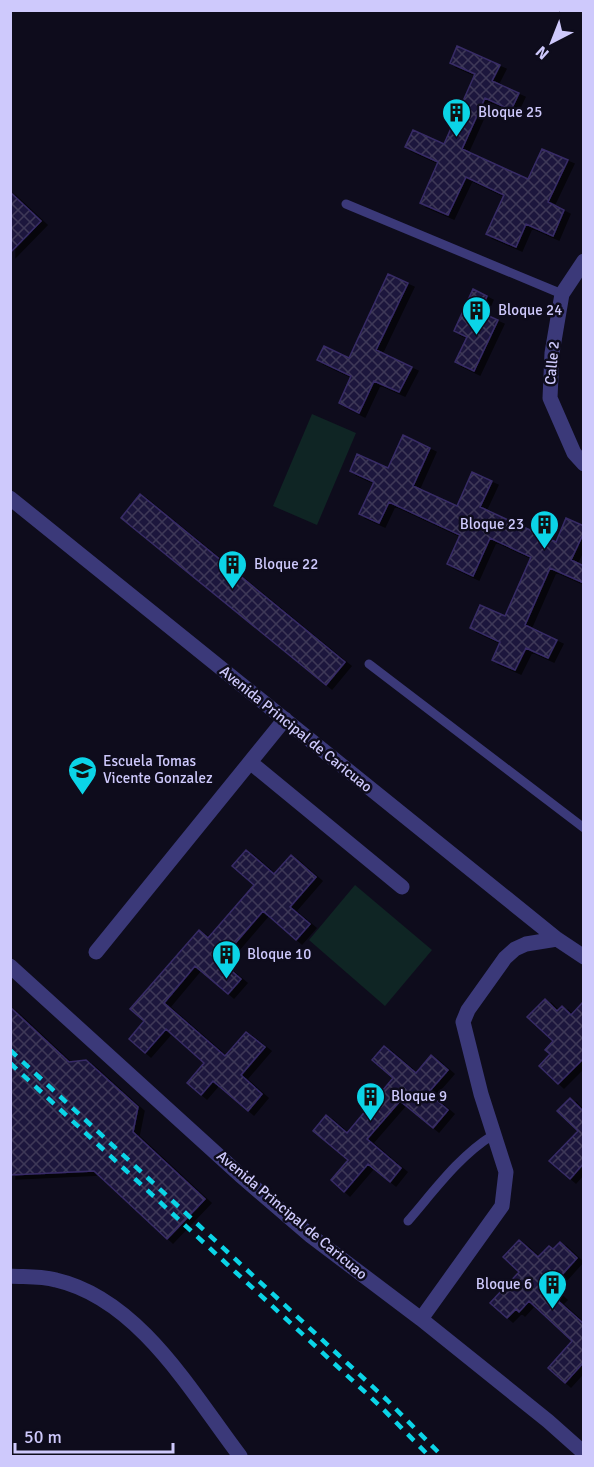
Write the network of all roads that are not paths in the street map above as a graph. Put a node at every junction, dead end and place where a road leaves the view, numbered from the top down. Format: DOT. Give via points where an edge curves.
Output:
graph roads {
  1 [pos="346,204"];
  2 [pos="584,261"];
  3 [pos="561,294"];
  4 [pos="584,464"];
  5 [pos="10,498"];
  6 [pos="369,664"];
  7 [pos="285,719"];
  8 [pos="250,762"];
  9 [pos="584,828"];
  10 [pos="402,887"];
  11 [pos="557,939"];
  12 [pos="96,952"];
  13 [pos="584,957"];
  14 [pos="10,966"];
  15 [pos="493,1135"];
  16 [pos="408,1221"];
  17 [pos="10,1276"];
  18 [pos="421,1319"];
  19 [pos="584,1453"];
  20 [pos="240,1456"];
  1 -- 3 [label="lane"];
  2 -- 3 [label="street, Calle 2"];
  3 -- 4 [label="street, Calle 2" via="550,398 574,453"];
  5 -- 7 [label="street, Avenida Principal de Caricuao"];
  6 -- 9 [label="lane"];
  7 -- 8 [label="street"];
  7 -- 11 [label="street, Avenida Principal de Caricuao"];
  8 -- 10 [label="street"];
  8 -- 12 [label="street"];
  11 -- 13 [label="street, Avenida Principal de Caricuao"];
  11 -- 15 [label="street" via="526,944 510,953 463,1022"];
  14 -- 18 [label="street, Avenida Principal de Caricuao" via="311,1236"];
  15 -- 16 [label="lane" via="454,1168"];
  15 -- 18 [label="street" via="506,1172 502,1206"];
  17 -- 20 [label="street" via="55,1279 85,1290 119,1310 171,1364"];
  18 -- 19 [label="street, Avenida Principal de Caricuao"];
}
